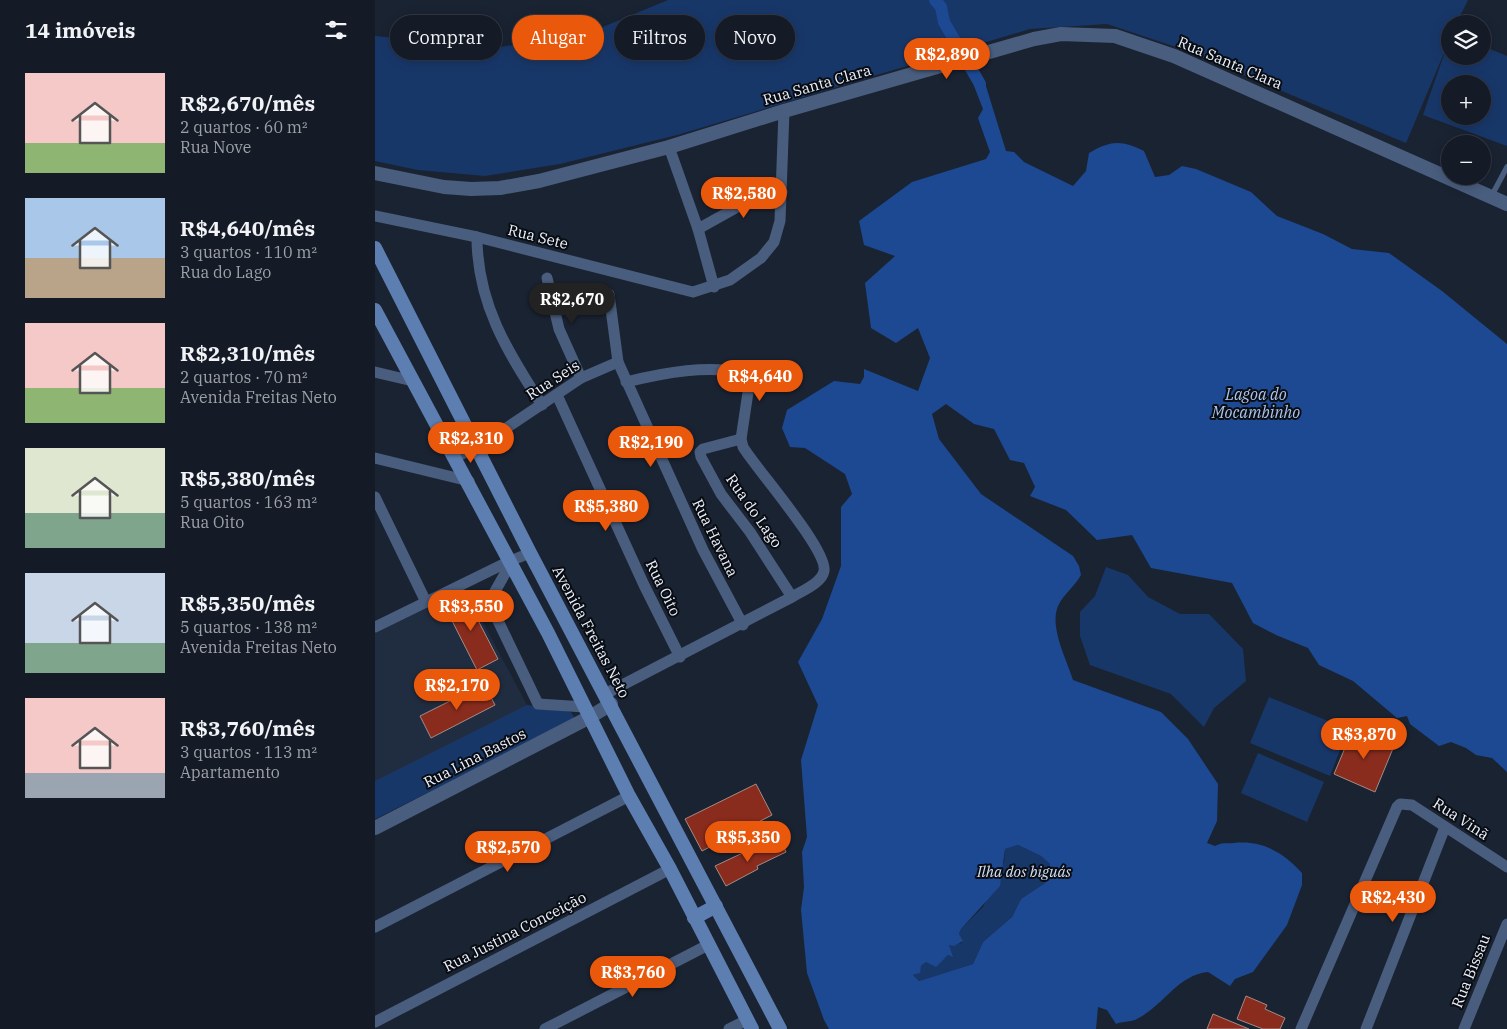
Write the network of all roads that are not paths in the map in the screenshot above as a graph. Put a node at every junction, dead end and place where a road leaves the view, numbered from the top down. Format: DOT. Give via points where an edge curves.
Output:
graph roads {
  1 [pos="784,110"];
  2 [pos="669,147"];
  3 [pos="1507,167"];
  4 [pos="375,173"];
  5 [pos="781,192"];
  6 [pos="1491,197"];
  7 [pos="1507,204"];
  8 [pos="375,216"];
  9 [pos="699,229"];
  10 [pos="477,237"];
  11 [pos="375,248"];
  12 [pos="547,278"];
  13 [pos="715,287"];
  14 [pos="609,294"];
  15 [pos="375,310"];
  16 [pos="618,362"];
  17 [pos="375,372"];
  18 [pos="581,378"];
  19 [pos="413,381"];
  20 [pos="626,382"];
  21 [pos="557,396"];
  22 [pos="542,405"];
  23 [pos="741,439"];
  24 [pos="478,447"];
  25 [pos="455,457"];
  26 [pos="375,458"];
  27 [pos="469,481"];
  28 [pos="375,497"];
  29 [pos="530,553"];
  30 [pos="511,562"];
  31 [pos="793,597"];
  32 [pos="426,602"];
  33 [pos="743,625"];
  34 [pos="375,627"];
  35 [pos="680,657"];
  36 [pos="608,699"];
  37 [pos="587,712"];
  38 [pos="629,796"];
  39 [pos="1445,827"];
  40 [pos="375,828"];
  41 [pos="1507,867"];
  42 [pos="670,869"];
  43 [pos="716,906"];
  44 [pos="694,918"];
  45 [pos="1507,924"];
  46 [pos="375,928"];
  47 [pos="708,945"];
  48 [pos="375,1022"];
  49 [pos="749,1024"];
  50 [pos="545,1029"];
  51 [pos="729,1029"];
  52 [pos="780,1029"];
  53 [pos="1301,1029"];
  54 [pos="1366,1029"];
  55 [pos="1463,1029"];
  1 -- 2 [label="street, Rua Santa Clara"];
  1 -- 5 [label="street"];
  1 -- 6 [label="street, Rua Santa Clara" via="1034,39 1061,34 1109,35 1174,56"];
  2 -- 4 [label="street, Rua Santa Clara" via="549,179 499,188 444,187"];
  2 -- 9 [label="street"];
  3 -- 6 [label="lane"];
  5 -- 9 [label="street" via="741,205"];
  5 -- 13 [label="street" via="780,221 774,242 761,258"];
  6 -- 7 [label="street, Rua Santa Clara"];
  8 -- 10 [label="street, Rua Sete"];
  9 -- 13 [label="street"];
  10 -- 13 [label="street, Rua Sete" via="693,292"];
  10 -- 22 [label="street" via="480,278 498,333"];
  11 -- 24 [label="main road, Avenida Freitas Neto"];
  12 -- 18 [label="street" via="559,329"];
  14 -- 16 [label="street, Rua Havana"];
  15 -- 19 [label="main road"];
  16 -- 18 [label="street, Rua Seis"];
  16 -- 20 [label="street, Rua Havana"];
  17 -- 19 [label="street"];
  18 -- 21 [label="street, Rua Seis"];
  19 -- 25 [label="main road"];
  20 -- 23 [label="street" via="692,370 747,373 750,379"];
  20 -- 33 [label="street, Rua Havana" via="703,550"];
  21 -- 22 [label="street, Rua Seis"];
  21 -- 35 [label="street, Rua Oito"];
  22 -- 24 [label="street, Rua Seis"];
  23 -- 31 [label="street, Rua do Lago" via="748,454 823,559 824,573 820,580"];
  23 -- 31 [label="street, Rua do Lago" via="703,449 701,457 721,494"];
  24 -- 25 [label="street, Rua Seis"];
  24 -- 29 [label="main road, Avenida Freitas Neto"];
  25 -- 27 [label="main road"];
  26 -- 27 [label="street"];
  27 -- 30 [label="main road"];
  28 -- 32 [label="street"];
  29 -- 30 [label="street"];
  29 -- 36 [label="main road, Avenida Freitas Neto"];
  30 -- 32 [label="street"];
  30 -- 37 [label="main road"];
  30 -- 37 [label="street" via="489,602 538,704"];
  31 -- 33 [label="street, Rua do Lago"];
  32 -- 34 [label="street"];
  33 -- 35 [label="street, Rua do Lago"];
  35 -- 36 [label="street, Rua do Lago"];
  36 -- 37 [label="street, Rua Lina Bastos"];
  36 -- 43 [label="main road, Avenida Freitas Neto"];
  37 -- 38 [label="main road"];
  37 -- 40 [label="street, Rua Lina Bastos"];
  38 -- 42 [label="main road"];
  38 -- 46 [label="street"];
  39 -- 41 [label="street, Rua Vinã"];
  39 -- 53 [label="street, Rua Vinã" via="1412,805 1397,807"];
  39 -- 54 [label="street"];
  42 -- 44 [label="main road"];
  42 -- 48 [label="street, Rua Justina Conceição"];
  43 -- 44 [label="main road"];
  43 -- 52 [label="main road, Avenida Freitas Neto"];
  44 -- 47 [label="main road"];
  45 -- 55 [label="street, Rua Bissau"];
  47 -- 49 [label="main road"];
  47 -- 50 [label="street"];
  49 -- 51 [label="street"];
}
